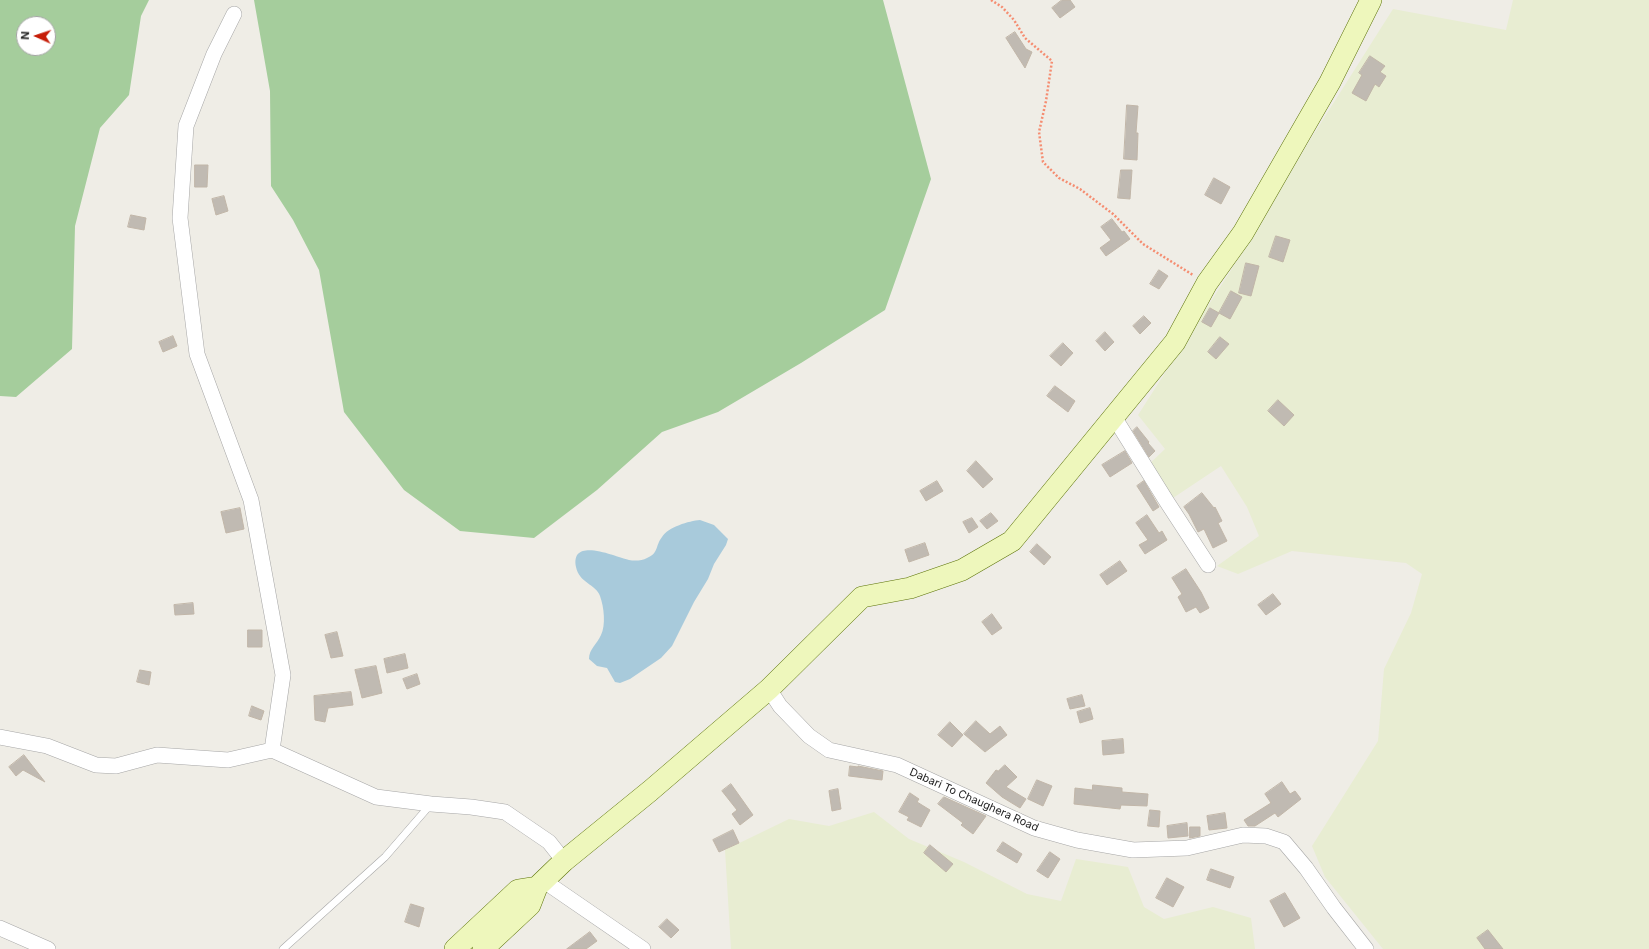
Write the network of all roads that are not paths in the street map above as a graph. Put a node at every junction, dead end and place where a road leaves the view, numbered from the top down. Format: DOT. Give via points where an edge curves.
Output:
graph roads {
  1 [pos="1372,0"];
  2 [pos="234,14"];
  3 [pos="1114,417"];
  4 [pos="1208,565"];
  5 [pos="769,689"];
  6 [pos="0,737"];
  7 [pos="272,750"];
  8 [pos="431,804"];
  9 [pos="564,861"];
  10 [pos="540,884"];
  11 [pos="0,928"];
  12 [pos="641,948"];
  13 [pos="48,949"];
  14 [pos="283,949"];
  15 [pos="455,949"];
  16 [pos="483,949"];
  17 [pos="1366,949"];
  1 -- 3 [label="main road" via="1330,82 1247,226 1207,283 1175,342"];
  2 -- 7 [label="street" via="214,54 186,126 180,218 197,354 251,500 283,675"];
  3 -- 4 [label="street"];
  3 -- 5 [label="main road" via="1012,541 962,570 910,588 862,596"];
  5 -- 9 [label="main road"];
  5 -- 17 [label="street, Dabari To Chaughera Road" via="780,706 809,736 829,750 897,766 1034,828 1077,840 1133,850 1187,848 1243,835 1266,836 1284,842"];
  6 -- 7 [label="street" via="47,746 96,765 116,766 157,755 228,760"];
  7 -- 8 [label="street" via="376,797"];
  8 -- 9 [label="street" via="505,812 549,842"];
  8 -- 14 [label="lane" via="385,857"];
  9 -- 10 [label="main road"];
  10 -- 12 [label="street"];
  10 -- 15 [label="main road" via="518,890"];
  10 -- 16 [label="main road" via="530,904"];
  11 -- 13 [label="street"];
}
